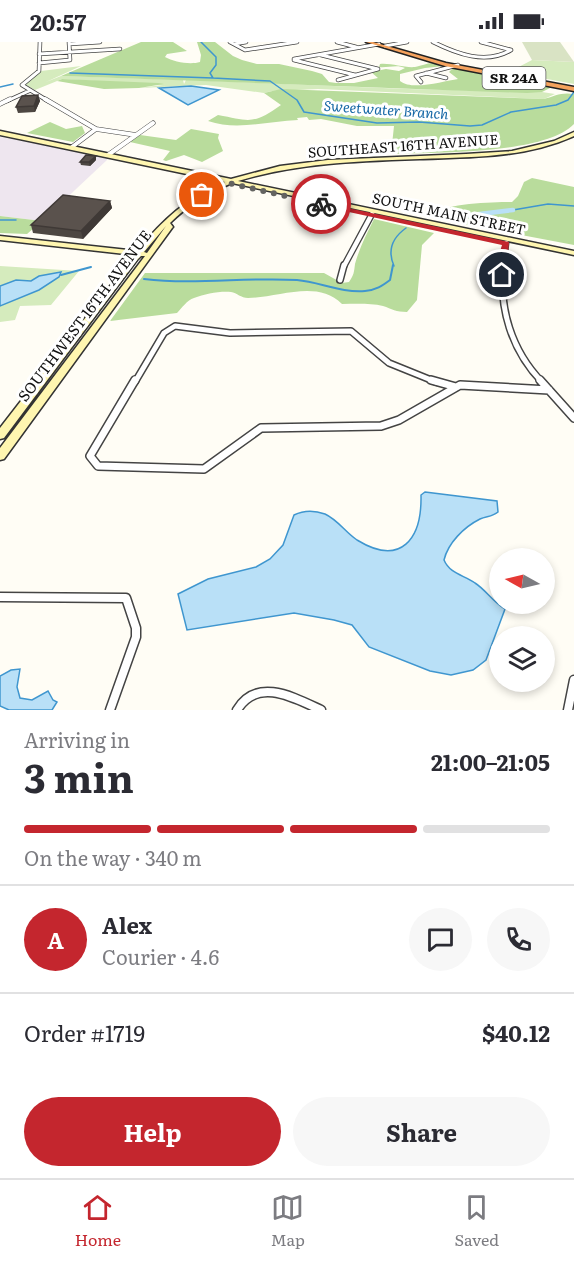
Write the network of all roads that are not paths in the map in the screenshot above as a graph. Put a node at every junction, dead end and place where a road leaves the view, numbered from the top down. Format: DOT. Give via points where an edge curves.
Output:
graph roads {
  1 [pos="40,42"];
  2 [pos="99,42"];
  3 [pos="246,42"];
  4 [pos="261,42"];
  5 [pos="296,42"];
  6 [pos="337,42"];
  7 [pos="368,42"];
  8 [pos="407,42"];
  9 [pos="433,42"];
  10 [pos="481,42"];
  11 [pos="502,42"];
  12 [pos="69,43"];
  13 [pos="232,43"];
  14 [pos="376,43"];
  15 [pos="496,45"];
  16 [pos="269,46"];
  17 [pos="385,46"];
  18 [pos="356,48"];
  19 [pos="101,49"];
  20 [pos="120,49"];
  21 [pos="70,52"];
  22 [pos="39,54"];
  23 [pos="103,54"];
  24 [pos="319,54"];
  25 [pos="421,57"];
  26 [pos="39,63"];
  27 [pos="456,65"];
  28 [pos="426,73"];
  29 [pos="355,75"];
  30 [pos="446,78"];
  31 [pos="338,80"];
  32 [pos="421,82"];
  33 [pos="574,88"];
  34 [pos="29,91"];
  35 [pos="0,104"];
  36 [pos="153,123"];
  37 [pos="96,129"];
  38 [pos="0,133"];
  39 [pos="574,134"];
  40 [pos="136,135"];
  41 [pos="72,147"];
  42 [pos="108,155"];
  43 [pos="258,173"];
  44 [pos="230,182"];
  45 [pos="262,187"];
  46 [pos="321,202"];
  47 [pos="374,213"];
  48 [pos="167,223"];
  49 [pos="0,238"];
  50 [pos="508,241"];
  51 [pos="574,252"];
  52 [pos="140,253"];
  53 [pos="149,254"];
  54 [pos="574,257"];
  55 [pos="340,279"];
  56 [pos="456,387"];
  57 [pos="549,390"];
  58 [pos="574,418"];
  59 [pos="0,435"];
  60 [pos="0,456"];
  61 [pos="0,597"];
  62 [pos="574,680"];
  63 [pos="110,710"];
  64 [pos="237,710"];
  65 [pos="321,710"];
  66 [pos="568,710"];
  1 -- 22 [label="street"];
  2 -- 12 [label="street"];
  2 -- 19 [label="street"];
  3 -- 13 [label="street"];
  4 -- 16 [label="street"];
  5 -- 16 [label="street"];
  6 -- 18 [label="street"];
  7 -- 14 [label="highway, SR 24A"];
  8 -- 17 [label="street"];
  9 -- 15 [label="street" via="450,50 493,58 511,50"];
  10 -- 15 [label="street"];
  11 -- 15 [label="street"];
  12 -- 21 [label="street"];
  13 -- 16 [label="street" via="244,50"];
  14 -- 17 [label="highway, SR 24A"];
  14 -- 18 [label="street"];
  14 -- 25 [label="highway, SR 24A"];
  17 -- 25 [label="highway, SR 24A"];
  18 -- 24 [label="street"];
  19 -- 20 [label="street"];
  19 -- 21 [label="street"];
  19 -- 23 [label="street"];
  21 -- 22 [label="street"];
  21 -- 26 [label="street" via="70,60"];
  22 -- 26 [label="street"];
  24 -- 29 [label="street" via="378,69"];
  24 -- 29 [label="street" via="294,59"];
  25 -- 27 [label="highway, SR 24A"];
  26 -- 34 [label="street" via="38,74 22,84"];
  27 -- 28 [label="street"];
  27 -- 33 [label="highway, SR 24A"];
  28 -- 30 [label="street"];
  28 -- 32 [label="street" via="416,76"];
  29 -- 31 [label="street"];
  34 -- 35 [label="street"];
  34 -- 37 [label="street"];
  36 -- 40 [label="street"];
  37 -- 40 [label="street"];
  37 -- 41 [label="street"];
  38 -- 41 [label="main road, SOUTH MAIN STREET"];
  39 -- 43 [label="main road, SOUTHEAST 16TH AVENUE" via="509,151 321,162"];
  40 -- 42 [label="street"];
  41 -- 42 [label="main road, SOUTH MAIN STREET"];
  42 -- 44 [label="main road, SOUTH MAIN STREET"];
  43 -- 44 [label="main road, SOUTHEAST 16TH AVENUE"];
  43 -- 45 [label="main road" via="251,180"];
  44 -- 45 [label="main road, SOUTH MAIN STREET"];
  44 -- 46 [label="main road, SOUTH MAIN STREET"];
  44 -- 48 [label="main road, SOUTHWEST 16TH AVENUE" via="198,197"];
  45 -- 46 [label="main road, SOUTH MAIN STREET"];
  46 -- 47 [label="main road, SOUTH MAIN STREET"];
  47 -- 50 [label="main road, SOUTH MAIN STREET"];
  47 -- 55 [label="street"];
  48 -- 52 [label="main road, SOUTHWEST 16TH AVENUE"];
  48 -- 53 [label="main road, SOUTHWEST 16TH AVENUE" via="170,228"];
  49 -- 52 [label="main road"];
  50 -- 51 [label="main road, SOUTH MAIN STREET"];
  50 -- 54 [label="main road, SOUTH MAIN STREET"];
  50 -- 57 [label="street" via="502,258 503,287 513,340 523,360"];
  52 -- 53 [label="main road"];
  52 -- 59 [label="main road, SOUTHWEST 16TH AVENUE"];
  53 -- 60 [label="main road, SOUTHWEST 16TH AVENUE"];
  56 -- 56 [label="street" via="399,368 351,331 230,333 175,326 164,333 90,456 98,466 204,469 261,428 381,426"];
  56 -- 57 [label="street" via="470,384"];
  57 -- 58 [label="street"];
  61 -- 63 [label="street" via="126,598 136,637"];
  62 -- 66 [label="street"];
  64 -- 65 [label="street" via="247,696 259,692 282,692"];
}
